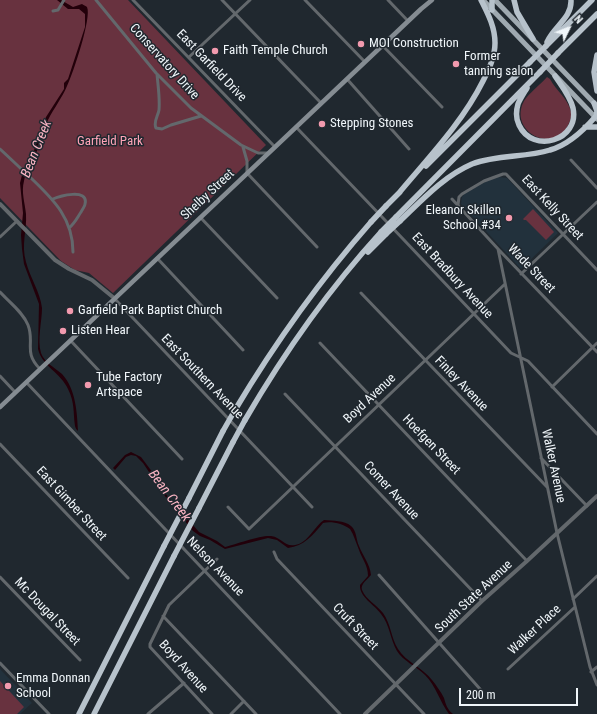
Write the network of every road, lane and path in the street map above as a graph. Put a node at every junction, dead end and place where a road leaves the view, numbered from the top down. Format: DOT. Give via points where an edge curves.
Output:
graph roads {
  1 [pos="64,0"];
  2 [pos="96,0"];
  3 [pos="133,0"];
  4 [pos="222,0"];
  5 [pos="250,0"];
  6 [pos="305,0"];
  7 [pos="388,0"];
  8 [pos="432,0"];
  9 [pos="482,0"];
  10 [pos="492,0"];
  11 [pos="495,0"];
  12 [pos="514,0"];
  13 [pos="572,0"];
  14 [pos="592,0"];
  15 [pos="492,10"];
  16 [pos="53,11"];
  17 [pos="235,14"];
  18 [pos="597,14"];
  19 [pos="408,21"];
  20 [pos="533,39"];
  21 [pos="548,43"];
  22 [pos="382,45"];
  23 [pos="597,56"];
  24 [pos="189,57"];
  25 [pos="365,62"];
  26 [pos="156,73"];
  27 [pos="555,76"];
  28 [pos="346,79"];
  29 [pos="532,80"];
  30 [pos="597,91"];
  31 [pos="321,103"];
  32 [pos="596,105"];
  33 [pos="442,108"];
  34 [pos="201,116"];
  35 [pos="596,118"];
  36 [pos="296,127"];
  37 [pos="597,127"];
  38 [pos="584,128"];
  39 [pos="242,146"];
  40 [pos="275,147"];
  41 [pos="0,149"];
  42 [pos="409,149"];
  43 [pos="267,154"];
  44 [pos="571,160"];
  45 [pos="247,173"];
  46 [pos="597,188"];
  47 [pos="399,193"];
  48 [pos="53,199"];
  49 [pos="452,199"];
  50 [pos="597,202"];
  51 [pos="0,204"];
  52 [pos="458,205"];
  53 [pos="200,217"];
  54 [pos="398,219"];
  55 [pos="18,223"];
  56 [pos="69,228"];
  57 [pos="563,234"];
  58 [pos="0,237"];
  59 [pos="317,247"];
  60 [pos="498,249"];
  61 [pos="73,252"];
  62 [pos="156,258"];
  63 [pos="597,270"];
  64 [pos="522,274"];
  65 [pos="505,284"];
  66 [pos="0,292"];
  67 [pos="361,293"];
  68 [pos="114,298"];
  69 [pos="278,298"];
  70 [pos="474,314"];
  71 [pos="70,340"];
  72 [pos="320,343"];
  73 [pos="597,343"];
  74 [pos="592,347"];
  75 [pos="243,350"];
  76 [pos="597,352"];
  77 [pos="520,358"];
  78 [pos="425,361"];
  79 [pos="41,368"];
  80 [pos="0,376"];
  81 [pos="26,382"];
  82 [pos="552,387"];
  83 [pos="15,392"];
  84 [pos="285,394"];
  85 [pos="378,405"];
  86 [pos="0,407"];
  87 [pos="597,434"];
  88 [pos="0,444"];
  89 [pos="335,446"];
  90 [pos="541,458"];
  91 [pos="182,459"];
  92 [pos="293,487"];
  93 [pos="547,488"];
  94 [pos="597,496"];
  95 [pos="587,506"];
  96 [pos="228,507"];
  97 [pos="312,507"];
  98 [pos="557,534"];
  99 [pos="274,552"];
  100 [pos="217,558"];
  101 [pos="527,561"];
  102 [pos="204,570"];
  103 [pos="379,575"];
  104 [pos="597,576"];
  105 [pos="0,577"];
  106 [pos="128,578"];
  107 [pos="572,599"];
  108 [pos="482,601"];
  109 [pos="574,607"];
  110 [pos="163,616"];
  111 [pos="439,644"];
  112 [pos="80,660"];
  113 [pos="0,662"];
  114 [pos="597,667"];
  115 [pos="508,669"];
  116 [pos="591,672"];
  117 [pos="184,683"];
  118 [pos="396,685"];
  119 [pos="597,685"];
  120 [pos="480,689"];
  121 [pos="244,701"];
  122 [pos="49,714"];
  123 [pos="79,714"];
  124 [pos="94,714"];
  125 [pos="148,714"];
  126 [pos="212,714"];
  127 [pos="231,714"];
  128 [pos="256,714"];
  129 [pos="340,714"];
  130 [pos="365,714"];
  131 [pos="424,714"];
  1 -- 16 [label="street" via="60,7"];
  2 -- 26 [label="street, Conservatory Drive"];
  3 -- 24 [label="street, East Garfield Drive"];
  4 -- 17 [label="street"];
  5 -- 17 [label="street"];
  6 -- 25 [label="street"];
  7 -- 19 [label="street"];
  8 -- 19 [label="main road, Shelby Street"];
  9 -- 15 [label="main road"];
  9 -- 47 [label="highway" via="494,31 494,49 490,66 464,114"];
  10 -- 15 [label="highway"];
  11 -- 20 [label="main road"];
  12 -- 20 [label="highway" via="516,12"];
  13 -- 21 [label="highway" via="568,16 550,35"];
  14 -- 21 [label="highway"];
  15 -- 27 [label="main road"];
  17 -- 24 [label="street"];
  17 -- 31 [label="street"];
  18 -- 29 [label="highway, bridge"];
  19 -- 22 [label="main road, Shelby Street"];
  20 -- 32 [label="main road"];
  21 -- 47 [label="highway, bridge"];
  22 -- 25 [label="main road, Shelby Street"];
  22 -- 33 [label="street"];
  23 -- 30 [label="highway" via="594,72"];
  24 -- 40 [label="street, East Garfield Drive"];
  25 -- 28 [label="main road, Shelby Street"];
  26 -- 34 [label="street, Conservatory Drive"];
  26 -- 34 [label="street" via="160,97 156,128 162,129"];
  27 -- 29 [label="highway" via="570,101 574,115 566,132 552,141 541,142 532,139 518,123 518,105"];
  27 -- 35 [label="main road"];
  28 -- 31 [label="main road, Shelby Street"];
  28 -- 42 [label="street"];
  29 -- 54 [label="highway"];
  31 -- 36 [label="main road, Shelby Street"];
  32 -- 35 [label="highway"];
  34 -- 39 [label="street, Conservatory Drive"];
  35 -- 38 [label="highway"];
  36 -- 40 [label="main road, Shelby Street"];
  36 -- 70 [label="street, East Bradbury Avenue"];
  37 -- 38 [label="highway"];
  38 -- 54 [label="highway" via="568,142 552,150 476,162 440,183"];
  39 -- 43 [label="street, Conservatory Drive"];
  39 -- 45 [label="street" via="247,161"];
  40 -- 43 [label="main road, Shelby Street"];
  41 -- 48 [label="street"];
  43 -- 45 [label="main road, Shelby Street"];
  44 -- 46 [label="street"];
  45 -- 53 [label="main road, Shelby Street"];
  45 -- 59 [label="street"];
  47 -- 123 [label="highway, bridge" via="326,275 283,333 234,410"];
  48 -- 56 [label="street"];
  48 -- 56 [label="street" via="78,194 85,198 85,204"];
  49 -- 52 [label="street, Wade Street"];
  50 -- 57 [label="street"];
  51 -- 55 [label="street, East Southern Avenue"];
  52 -- 57 [label="street, East Kelly Street" via="462,194 503,174 509,177"];
  52 -- 60 [label="street, Wade Street"];
  53 -- 62 [label="main road, Shelby Street"];
  53 -- 69 [label="street"];
  54 -- 124 [label="highway, bridge" via="346,272 284,356 233,442"];
  55 -- 58 [label="street"];
  55 -- 68 [label="street, East Southern Avenue" via="59,263 92,280"];
  56 -- 61 [label="street"];
  57 -- 63 [label="street, East Kelly Street"];
  57 -- 64 [label="street"];
  60 -- 64 [label="street, Wade Street"];
  60 -- 65 [label="street, Walker Avenue"];
  62 -- 68 [label="main road, Shelby Street"];
  62 -- 75 [label="street"];
  64 -- 74 [label="street, Wade Street"];
  65 -- 70 [label="street, Boyd Avenue"];
  65 -- 77 [label="street, Walker Avenue"];
  66 -- 79 [label="street" via="26,321 30,333 30,355"];
  67 -- 78 [label="street, Finley Avenue"];
  68 -- 71 [label="main road, Shelby Street"];
  68 -- 92 [label="street, East Southern Avenue"];
  70 -- 77 [label="street, East Bradbury Avenue" via="511,353"];
  70 -- 78 [label="street, Boyd Avenue"];
  71 -- 79 [label="main road, Shelby Street"];
  71 -- 91 [label="street"];
  72 -- 85 [label="street, Hoefgen Street"];
  73 -- 74 [label="street"];
  74 -- 76 [label="street, Wade Street"];
  74 -- 82 [label="street"];
  77 -- 82 [label="street, East Bradbury Avenue" via="528,361"];
  77 -- 90 [label="street, Walker Avenue"];
  78 -- 85 [label="street, Boyd Avenue"];
  78 -- 93 [label="street, Finley Avenue"];
  79 -- 81 [label="main road, Shelby Street"];
  80 -- 83 [label="street"];
  81 -- 83 [label="main road, Shelby Street"];
  81 -- 102 [label="street, Nelson Avenue"];
  82 -- 87 [label="street, East Bradbury Avenue"];
  83 -- 86 [label="main road, Shelby Street"];
  84 -- 89 [label="street, Comer Avenue"];
  85 -- 89 [label="street, Boyd Avenue"];
  85 -- 101 [label="street, Hoefgen Street"];
  88 -- 106 [label="street, East Gimber Street"];
  89 -- 92 [label="street, Boyd Avenue"];
  89 -- 108 [label="street, Comer Avenue"];
  90 -- 93 [label="street, Walker Avenue"];
  90 -- 95 [label="street"];
  92 -- 96 [label="street, Boyd Avenue" via="249,528"];
  92 -- 97 [label="street, East Southern Avenue"];
  93 -- 98 [label="street, Walker Avenue"];
  94 -- 95 [label="street, South State Avenue"];
  95 -- 98 [label="street, South State Avenue"];
  98 -- 101 [label="street, South State Avenue"];
  98 -- 107 [label="street, Walker Avenue"];
  99 -- 118 [label="street, Cruft Street" via="277,559"];
  100 -- 102 [label="street, Boyd Avenue"];
  101 -- 108 [label="street, South State Avenue"];
  102 -- 110 [label="street, Boyd Avenue" via="173,600"];
  102 -- 129 [label="street, Nelson Avenue"];
  103 -- 111 [label="street"];
  104 -- 107 [label="street"];
  105 -- 112 [label="street, Mc Dougal Street"];
  107 -- 109 [label="street, Walker Avenue"];
  108 -- 111 [label="street, South State Avenue"];
  109 -- 115 [label="street, Walker Place"];
  109 -- 116 [label="street, Walker Avenue"];
  110 -- 117 [label="street, Boyd Avenue" via="150,641 150,647"];
  110 -- 121 [label="street"];
  111 -- 118 [label="street, South State Avenue"];
  111 -- 120 [label="street"];
  113 -- 122 [label="street"];
  114 -- 116 [label="street"];
  116 -- 119 [label="street, Walker Avenue"];
  117 -- 125 [label="street"];
  117 -- 126 [label="street, Boyd Avenue"];
  118 -- 130 [label="street, South State Avenue"];
  118 -- 131 [label="street, Cruft Street"];
  121 -- 127 [label="street"];
  121 -- 128 [label="street"];
}
